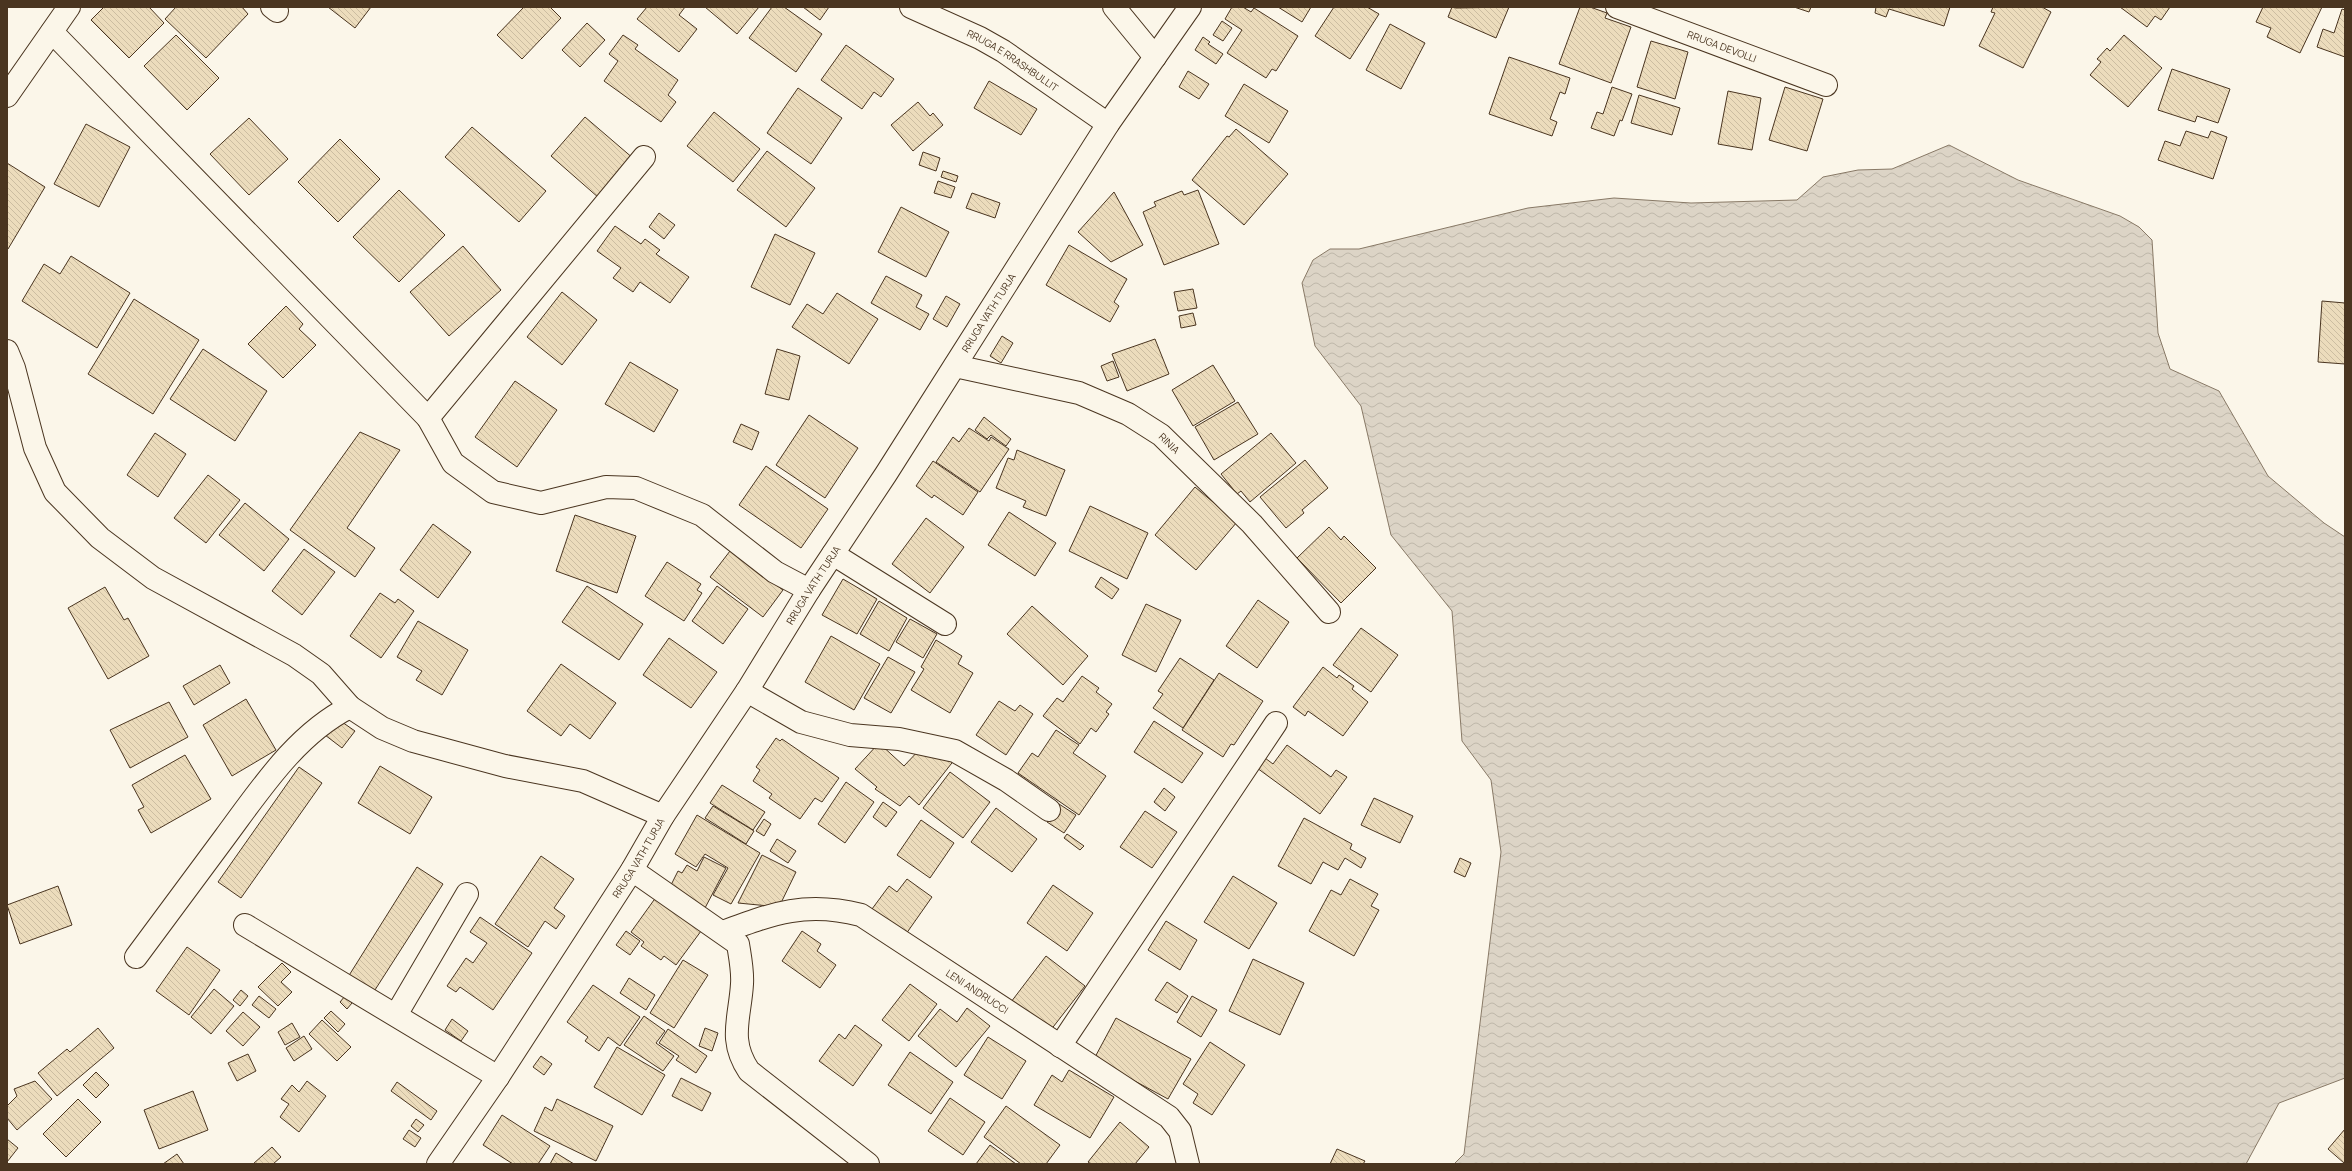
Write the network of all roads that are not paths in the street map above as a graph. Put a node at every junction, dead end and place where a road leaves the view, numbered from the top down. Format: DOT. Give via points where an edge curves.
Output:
graph roads {
  1 [pos="69,7"];
  2 [pos="911,7"];
  3 [pos="1114,7"];
  4 [pos="1190,7"];
  5 [pos="1617,7"];
  6 [pos="52,32"];
  7 [pos="1155,57"];
  8 [pos="1826,85"];
  9 [pos="7,96"];
  10 [pos="1108,124"];
  11 [pos="644,157"];
  12 [pos="7,352"];
  13 [pos="955,366"];
  14 [pos="428,418"];
  15 [pos="833,554"];
  16 [pos="809,590"];
  17 [pos="1329,612"];
  18 [pos="945,624"];
  19 [pos="747,691"];
  20 [pos="350,708"];
  21 [pos="1276,723"];
  22 [pos="1049,810"];
  23 [pos="663,816"];
  24 [pos="632,870"];
  25 [pos="467,894"];
  26 [pos="245,924"];
  27 [pos="723,932"];
  28 [pos="136,957"];
  29 [pos="396,1015"];
  30 [pos="1060,1046"];
  31 [pos="498,1076"];
  32 [pos="438,1164"];
  33 [pos="868,1164"];
  34 [pos="1188,1164"];
  1 -- 6 [label="street"];
  2 -- 10 [label="street, RRUGA E RRASHBULLIT" via="1004,51"];
  3 -- 7 [label="street"];
  4 -- 7 [label="street, RRUGA VATH TURJA"];
  5 -- 8 [label="street, RRUGA DEVOLLI"];
  6 -- 9 [label="street"];
  6 -- 14 [label="street"];
  7 -- 10 [label="street, RRUGA VATH TURJA"];
  10 -- 13 [label="street, RRUGA VATH TURJA"];
  11 -- 14 [label="street"];
  12 -- 20 [label="street" via="14,368 35,448 55,492 100,538 153,578 294,655 321,674"];
  13 -- 15 [label="street, RRUGA VATH TURJA"];
  13 -- 17 [label="street, RINIA" via="1079,393 1128,414 1161,435 1252,524"];
  14 -- 16 [label="street" via="453,462 493,492 541,504 606,487 636,488 702,515 775,572"];
  15 -- 16 [label="street, RRUGA VATH TURJA"];
  15 -- 18 [label="street"];
  16 -- 19 [label="street, RRUGA VATH TURJA"];
  19 -- 22 [label="street" via="801,722 850,735 899,740 955,751 1006,780"];
  19 -- 23 [label="street, RRUGA VATH TURJA"];
  20 -- 23 [label="street" via="382,728 413,741 505,766 583,781"];
  20 -- 28 [label="street" via="332,716 284,760"];
  21 -- 30 [label="street"];
  23 -- 24 [label="street, RRUGA VATH TURJA"];
  24 -- 27 [label="street"];
  24 -- 31 [label="street, RRUGA VATH TURJA"];
  25 -- 29 [label="street"];
  26 -- 29 [label="street"];
  27 -- 30 [label="street, LENI ANDRUCCI" via="773,913 840,910 861,915"];
  27 -- 33 [label="street" via="738,944 742,984 736,1030 742,1060 749,1071"];
  29 -- 31 [label="street"];
  30 -- 34 [label="street, LENI ANDRUCCI" via="1170,1117 1180,1131"];
  31 -- 32 [label="street, RRUGA VATH TURJA"];
}
